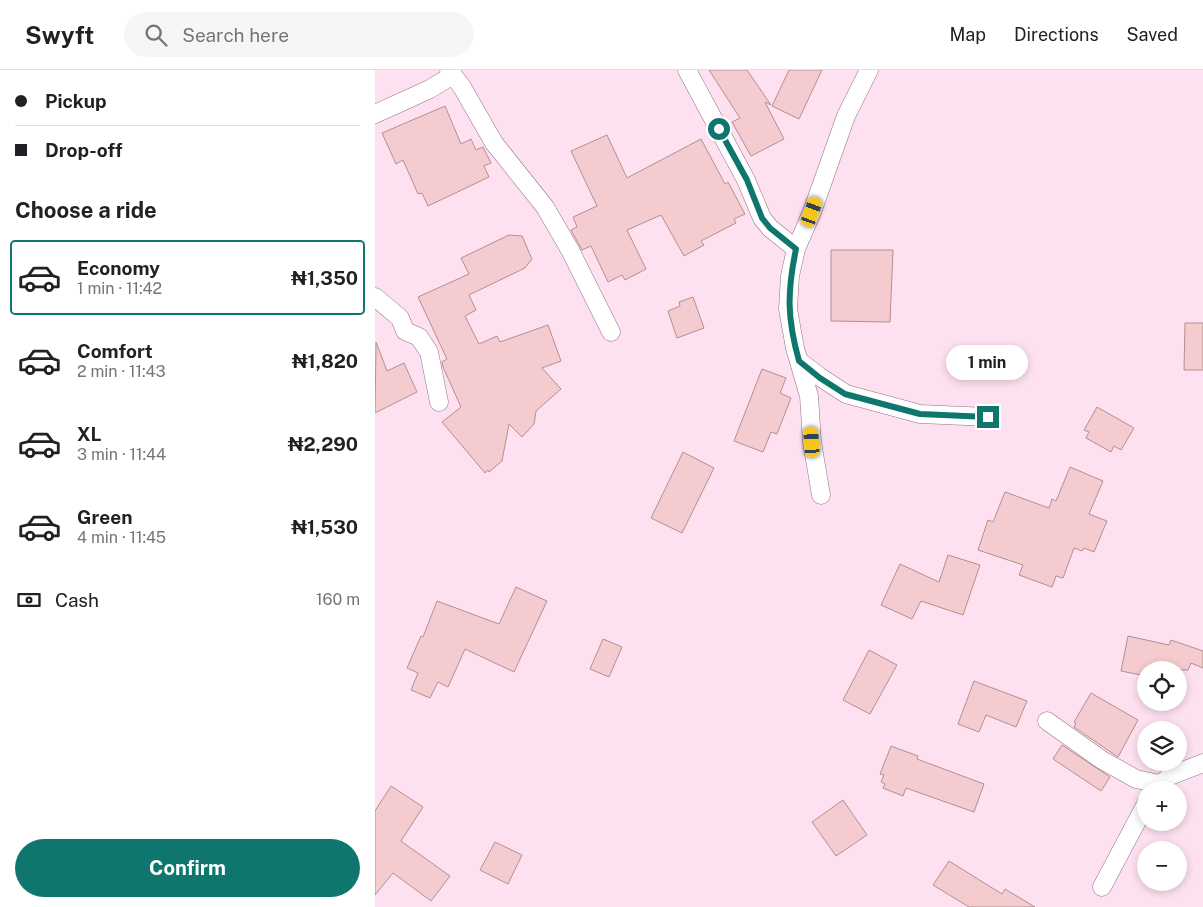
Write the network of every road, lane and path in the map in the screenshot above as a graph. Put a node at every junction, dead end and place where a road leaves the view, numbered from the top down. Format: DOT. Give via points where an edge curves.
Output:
graph roads {
  1 [pos="687,70"];
  2 [pos="869,70"];
  3 [pos="451,73"];
  4 [pos="375,114"];
  5 [pos="796,249"];
  6 [pos="375,297"];
  7 [pos="611,332"];
  8 [pos="799,361"];
  9 [pos="439,402"];
  10 [pos="988,417"];
  11 [pos="821,495"];
  12 [pos="1047,721"];
  13 [pos="1203,763"];
  14 [pos="1142,781"];
  15 [pos="1164,781"];
  16 [pos="1137,821"];
  17 [pos="1103,887"];
  1 -- 5 [label="street" via="747,180 762,218"];
  2 -- 5 [label="street" via="846,116"];
  3 -- 4 [label="street" via="430,89"];
  3 -- 7 [label="street" via="494,143 545,207"];
  5 -- 8 [label="street" via="788,308"];
  6 -- 9 [label="street" via="400,318 405,330 419,337 429,352"];
  8 -- 10 [label="street" via="845,394 920,414"];
  8 -- 11 [label="street" via="809,396 812,442"];
  12 -- 14 [label="street" via="1102,760"];
  13 -- 15 [label="street"];
  16 -- 17 [label="street"];
}
